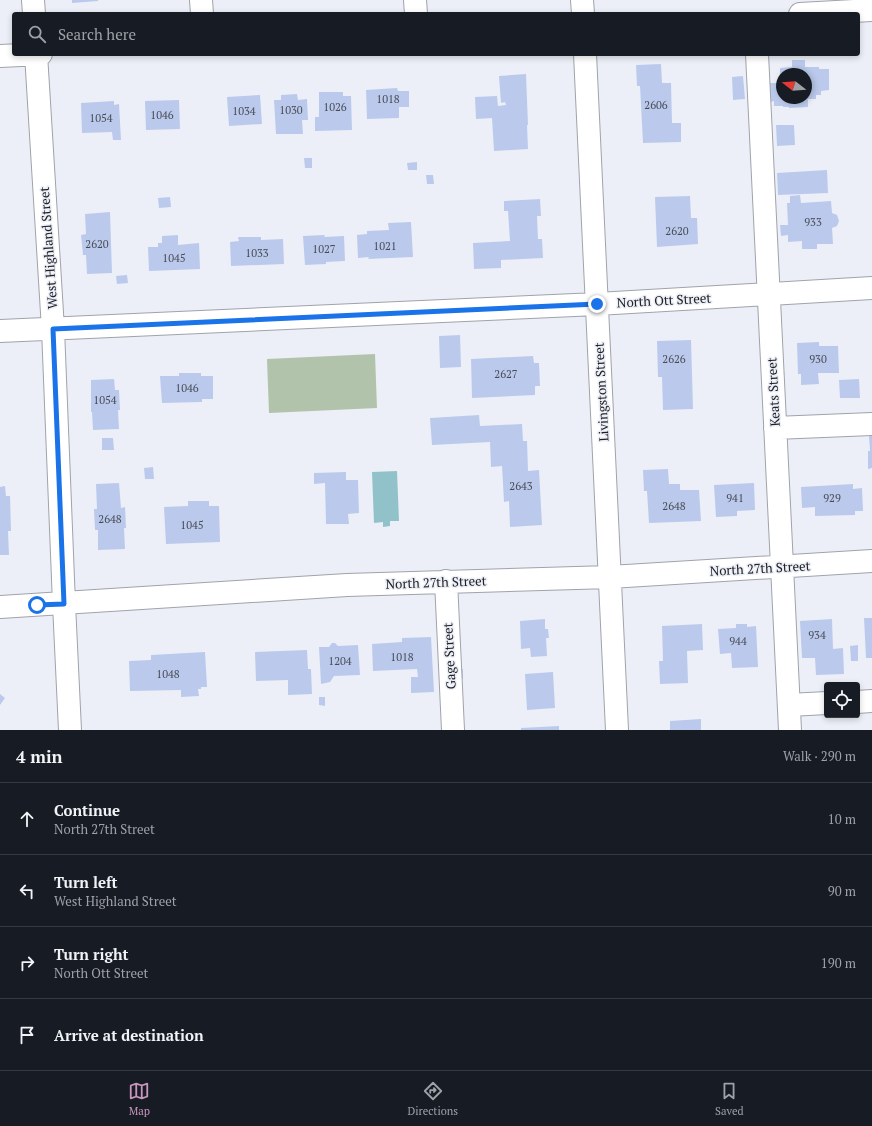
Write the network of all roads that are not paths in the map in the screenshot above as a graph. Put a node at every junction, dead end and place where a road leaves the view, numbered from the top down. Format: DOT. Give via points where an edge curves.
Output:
graph roads {
  1 [pos="33,0"];
  2 [pos="201,0"];
  3 [pos="415,0"];
  4 [pos="582,0"];
  5 [pos="872,10"];
  6 [pos="34,12"];
  7 [pos="202,12"];
  8 [pos="416,12"];
  9 [pos="583,12"];
  10 [pos="836,12"];
  11 [pos="12,55"];
  12 [pos="0,56"];
  13 [pos="36,56"];
  14 [pos="585,56"];
  15 [pos="757,56"];
  16 [pos="872,288"];
  17 [pos="768,294"];
  18 [pos="597,304"];
  19 [pos="53,329"];
  20 [pos="0,331"];
  21 [pos="872,424"];
  22 [pos="775,428"];
  23 [pos="872,561"];
  24 [pos="783,566"];
  25 [pos="610,577"];
  26 [pos="446,581"];
  27 [pos="64,604"];
  28 [pos="0,607"];
  29 [pos="872,701"];
  30 [pos="860,702"];
  31 [pos="824,703"];
  32 [pos="789,705"];
  33 [pos="70,730"];
  34 [pos="453,730"];
  35 [pos="617,730"];
  36 [pos="790,730"];
  1 -- 6 [label="street"];
  2 -- 7 [label="street"];
  3 -- 8 [label="street"];
  4 -- 9 [label="street"];
  5 -- 10 [label="street"];
  11 -- 12 [label="street"];
  13 -- 19 [label="street, West Highland Street"];
  14 -- 18 [label="street, Livingston Street"];
  15 -- 17 [label="street, Keats Street"];
  16 -- 17 [label="street, North Ott Street"];
  17 -- 18 [label="street, North Ott Street"];
  17 -- 22 [label="street, Keats Street"];
  18 -- 19 [label="street, North Ott Street"];
  18 -- 25 [label="street, Livingston Street"];
  19 -- 20 [label="street, North Ott Street"];
  19 -- 27 [label="street, West Highland Street"];
  21 -- 22 [label="street"];
  22 -- 24 [label="street, Keats Street"];
  23 -- 24 [label="street, North 27th Street"];
  24 -- 25 [label="street, North 27th Street"];
  24 -- 32 [label="street, Keats Street"];
  25 -- 26 [label="street, North 27th Street"];
  25 -- 35 [label="street, Livingston Street"];
  26 -- 27 [label="street, North 27th Street"];
  26 -- 34 [label="street, Gage Street"];
  27 -- 28 [label="street, North 27th Street"];
  27 -- 33 [label="street, West Highland Street"];
  29 -- 30 [label="street"];
  31 -- 32 [label="street"];
  32 -- 36 [label="street, Keats Street"];
}
